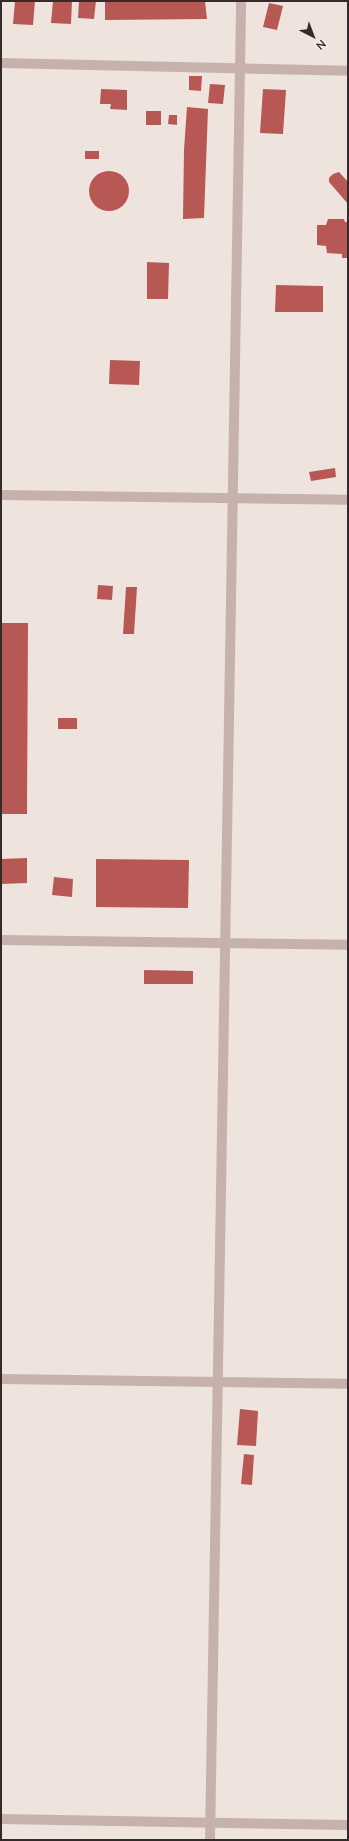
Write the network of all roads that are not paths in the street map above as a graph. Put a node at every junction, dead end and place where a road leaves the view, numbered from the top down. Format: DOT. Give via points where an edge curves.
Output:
graph roads {
  1 [pos="241,1"];
  2 [pos="1,63"];
  3 [pos="240,68"];
  4 [pos="348,71"];
  5 [pos="1,495"];
  6 [pos="233,498"];
  7 [pos="348,500"];
  8 [pos="1,940"];
  9 [pos="225,943"];
  10 [pos="348,945"];
  11 [pos="1,1379"];
  12 [pos="218,1382"];
  13 [pos="348,1384"];
  14 [pos="1,1819"];
  15 [pos="211,1822"];
  16 [pos="348,1825"];
  17 [pos="210,1840"];
  1 -- 3 [label="street"];
  2 -- 3 [label="street"];
  3 -- 4 [label="street"];
  3 -- 6 [label="street"];
  5 -- 6 [label="street"];
  6 -- 7 [label="street"];
  6 -- 9 [label="street"];
  8 -- 9 [label="street"];
  9 -- 10 [label="street"];
  9 -- 12 [label="street"];
  11 -- 12 [label="street"];
  12 -- 13 [label="street"];
  12 -- 15 [label="street"];
  14 -- 15 [label="street"];
  15 -- 16 [label="street"];
  15 -- 17 [label="street"];
}
